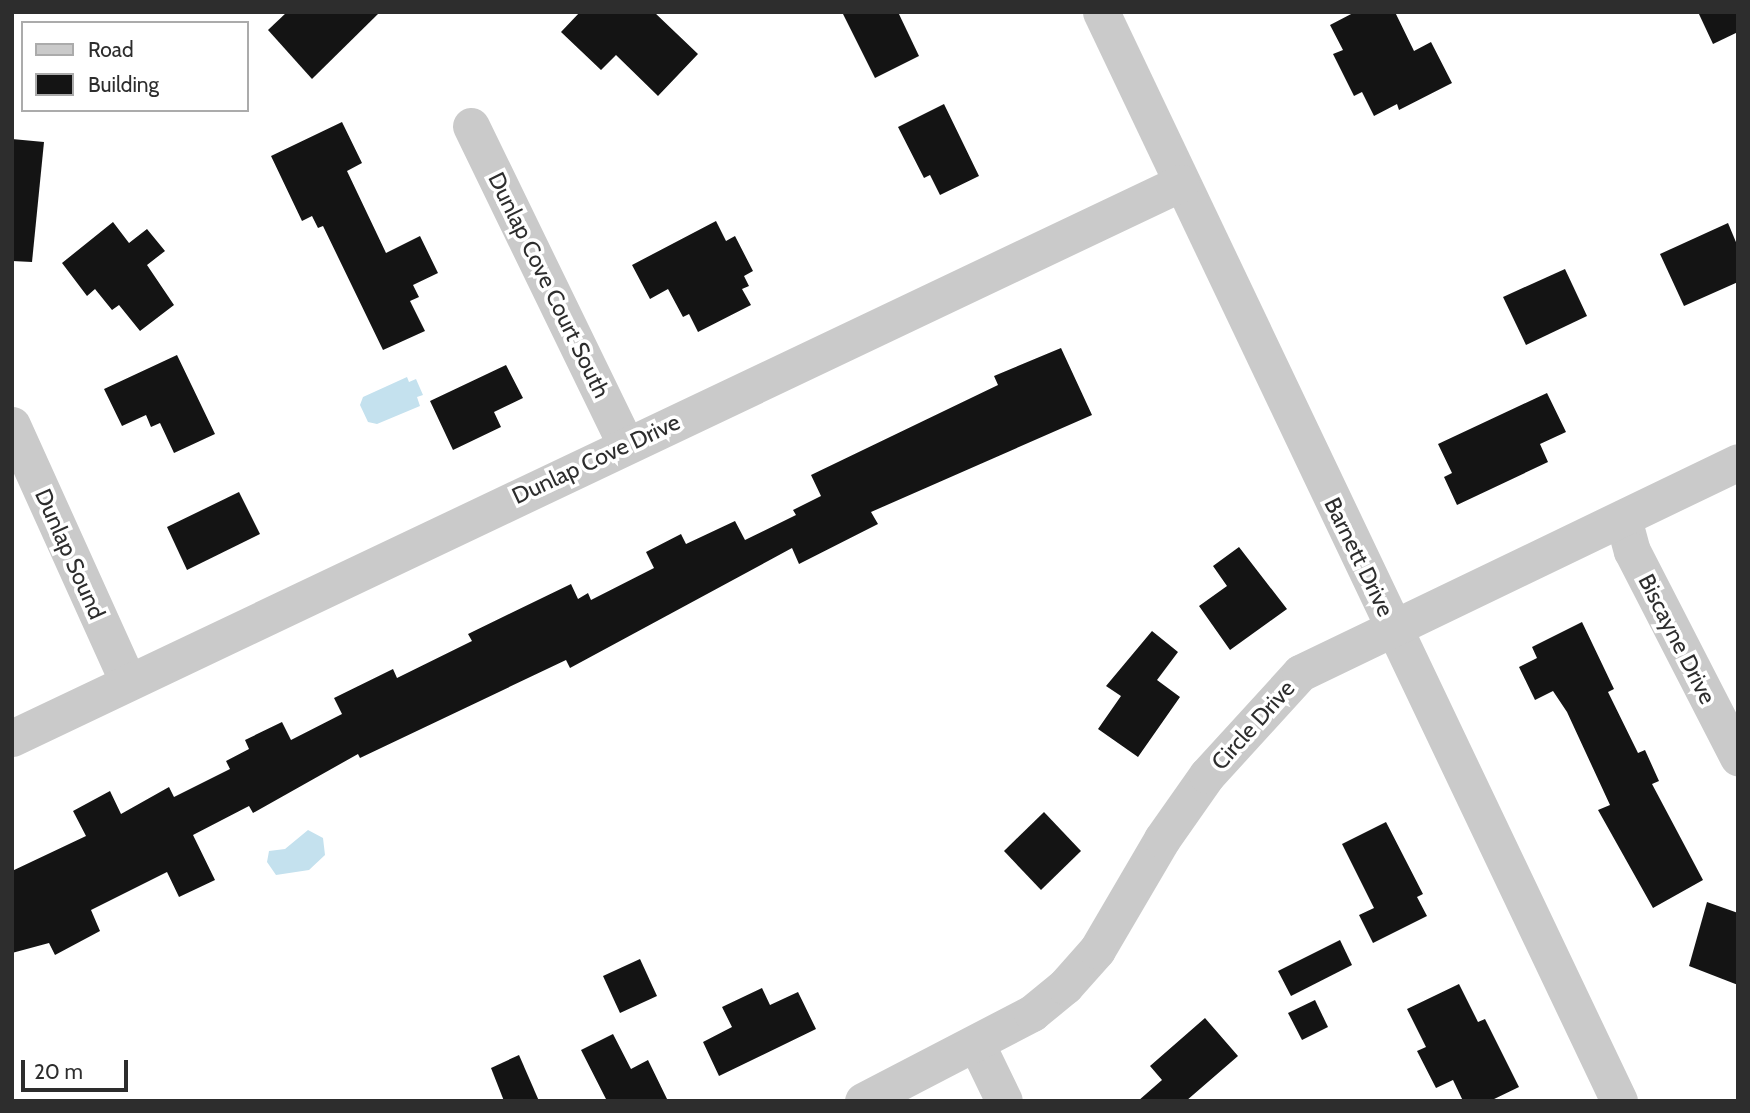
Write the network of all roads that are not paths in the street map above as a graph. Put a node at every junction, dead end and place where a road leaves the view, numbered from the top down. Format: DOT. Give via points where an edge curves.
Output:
graph roads {
  1 [pos="1101,12"];
  2 [pos="471,126"];
  3 [pos="1181,183"];
  4 [pos="12,425"];
  5 [pos="626,444"];
  6 [pos="1738,462"];
  7 [pos="1623,518"];
  8 [pos="1394,628"];
  9 [pos="128,682"];
  10 [pos="12,738"];
  11 [pos="1738,757"];
  12 [pos="976,1043"];
  13 [pos="863,1101"];
  14 [pos="1004,1101"];
  15 [pos="1619,1101"];
  1 -- 3 [label="street, Barnett Drive"];
  2 -- 5 [label="street, Dunlap Cove Court South"];
  3 -- 5 [label="street, Dunlap Cove Drive"];
  3 -- 8 [label="street, Barnett Drive"];
  4 -- 9 [label="street, Dunlap Sound"];
  5 -- 9 [label="street, Dunlap Cove Drive"];
  6 -- 7 [label="street, Circle Drive"];
  7 -- 8 [label="street, Circle Drive"];
  7 -- 11 [label="street, Biscayne Drive" via="1632,551"];
  8 -- 12 [label="street, Circle Drive" via="1300,673 1207,775 1161,839 1097,950 1032,1013"];
  8 -- 15 [label="street, Barnett Drive"];
  9 -- 10 [label="street, Dunlap Cove Drive"];
  12 -- 13 [label="street, Circle Drive"];
  12 -- 14 [label="street"];
}
